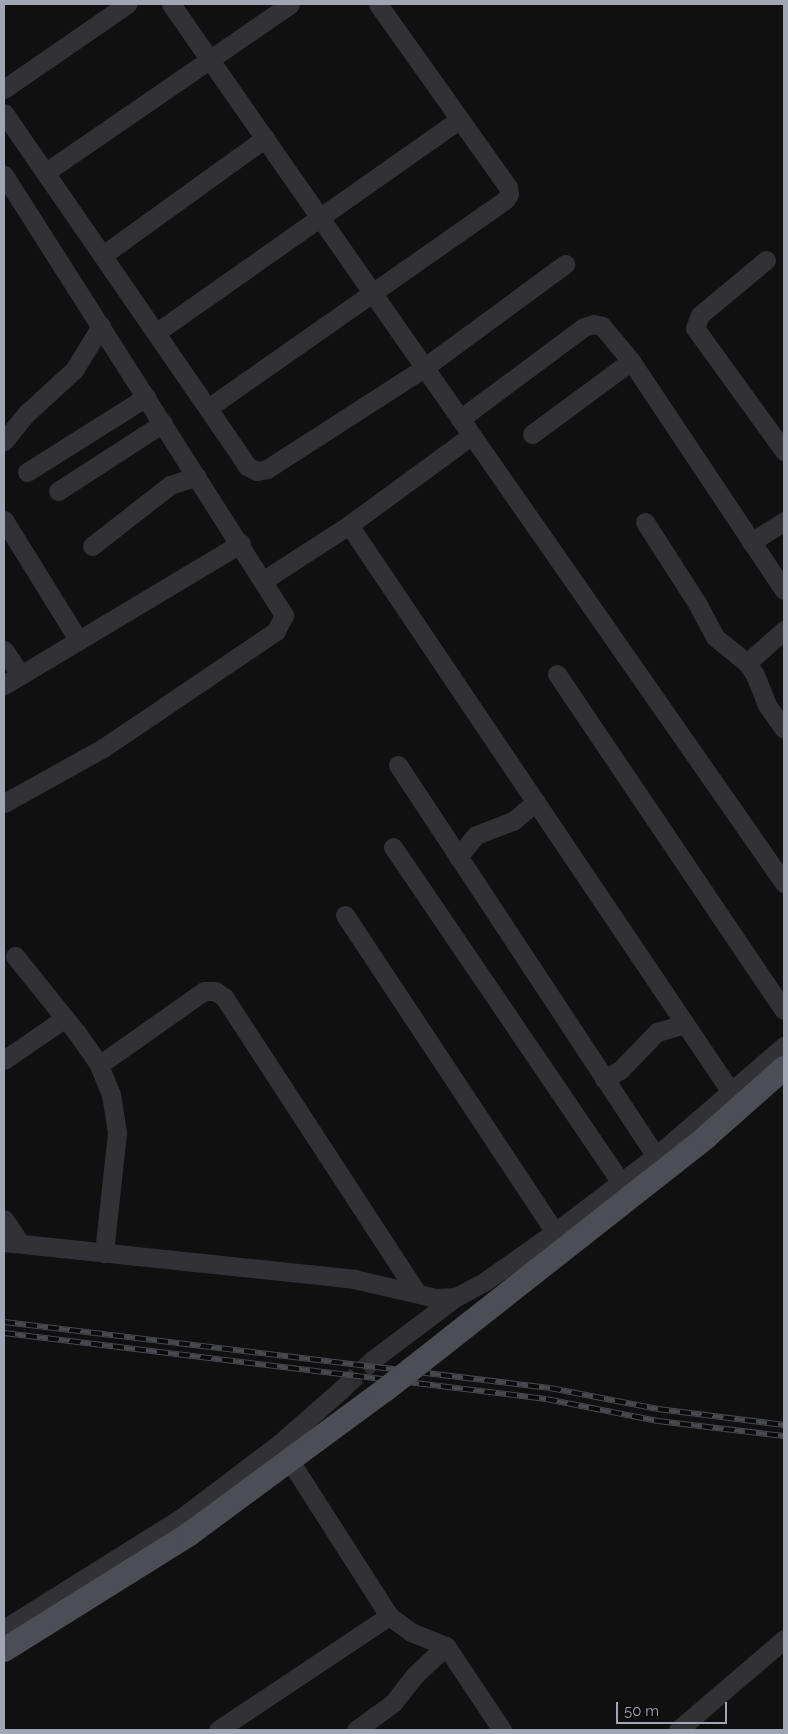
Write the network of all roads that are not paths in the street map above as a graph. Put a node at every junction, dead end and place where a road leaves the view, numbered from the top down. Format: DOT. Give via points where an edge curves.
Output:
graph roads {
  1 [pos="127,4"];
  2 [pos="170,4"];
  3 [pos="290,4"];
  4 [pos="378,4"];
  5 [pos="209,59"];
  6 [pos="4,90"];
  7 [pos="4,113"];
  8 [pos="459,120"];
  9 [pos="264,138"];
  10 [pos="46,172"];
  11 [pos="4,176"];
  12 [pos="10,201"];
  13 [pos="320,217"];
  14 [pos="103,254"];
  15 [pos="766,260"];
  16 [pos="565,264"];
  17 [pos="371,291"];
  18 [pos="101,326"];
  19 [pos="157,332"];
  20 [pos="631,361"];
  21 [pos="424,368"];
  22 [pos="146,396"];
  23 [pos="208,408"];
  24 [pos="460,419"];
  25 [pos="163,423"];
  26 [pos="532,434"];
  27 [pos="472,436"];
  28 [pos="4,441"];
  29 [pos="784,450"];
  30 [pos="27,472"];
  31 [pos="197,476"];
  32 [pos="58,491"];
  33 [pos="4,520"];
  34 [pos="784,521"];
  35 [pos="645,522"];
  36 [pos="349,525"];
  37 [pos="751,542"];
  38 [pos="241,543"];
  39 [pos="92,546"];
  40 [pos="264,580"];
  41 [pos="784,590"];
  42 [pos="784,630"];
  43 [pos="79,641"];
  44 [pos="4,650"];
  45 [pos="747,663"];
  46 [pos="557,674"];
  47 [pos="21,675"];
  48 [pos="4,685"];
  49 [pos="784,729"];
  50 [pos="398,764"];
  51 [pos="536,802"];
  52 [pos="4,803"];
  53 [pos="392,847"];
  54 [pos="458,857"];
  55 [pos="784,883"];
  56 [pos="345,915"];
  57 [pos="15,956"];
  58 [pos="784,1010"];
  59 [pos="65,1018"];
  60 [pos="685,1024"];
  61 [pos="784,1046"];
  62 [pos="4,1060"];
  63 [pos="99,1065"];
  64 [pos="784,1068"];
  65 [pos="604,1079"];
  66 [pos="731,1092"];
  67 [pos="656,1156"];
  68 [pos="621,1183"];
  69 [pos="4,1219"];
  70 [pos="555,1232"];
  71 [pos="12,1242"];
  72 [pos="104,1253"];
  73 [pos="417,1293"];
  74 [pos="456,1296"];
  75 [pos="375,1358"];
  76 [pos="343,1388"];
  77 [pos="279,1444"];
  78 [pos="390,1616"];
  79 [pos="4,1629"];
  80 [pos="784,1639"];
  81 [pos="446,1646"];
  82 [pos="4,1650"];
  83 [pos="218,1730"];
  84 [pos="356,1730"];
  85 [pos="502,1730"];
  86 [pos="678,1730"];
  1 -- 6 [label="street"];
  2 -- 5 [label="street"];
  3 -- 5 [label="street"];
  4 -- 8 [label="street"];
  5 -- 9 [label="street"];
  5 -- 10 [label="street"];
  7 -- 10 [label="street"];
  8 -- 13 [label="street"];
  8 -- 17 [label="street" via="508,187 509,194 505,200"];
  9 -- 13 [label="street"];
  9 -- 14 [label="street"];
  10 -- 14 [label="street"];
  11 -- 12 [label="street"];
  12 -- 18 [label="street"];
  13 -- 17 [label="street"];
  13 -- 19 [label="street"];
  14 -- 19 [label="street"];
  15 -- 29 [label="street" via="700,315 695,328"];
  16 -- 21 [label="street"];
  17 -- 21 [label="street"];
  17 -- 23 [label="street"];
  18 -- 22 [label="street"];
  18 -- 28 [label="street" via="79,364 27,413"];
  19 -- 23 [label="street"];
  20 -- 24 [label="street" via="609,332 594,324 584,327"];
  20 -- 26 [label="street"];
  20 -- 37 [label="street"];
  21 -- 23 [label="street" via="267,468 257,471 247,466"];
  21 -- 24 [label="street"];
  22 -- 25 [label="street"];
  22 -- 30 [label="street"];
  24 -- 27 [label="street"];
  25 -- 31 [label="street"];
  25 -- 32 [label="street"];
  27 -- 36 [label="street"];
  27 -- 55 [label="street"];
  31 -- 38 [label="street"];
  31 -- 39 [label="street" via="170,485"];
  33 -- 43 [label="street"];
  34 -- 37 [label="street"];
  35 -- 45 [label="street" via="697,603 714,637"];
  36 -- 40 [label="street"];
  36 -- 51 [label="street"];
  37 -- 41 [label="street"];
  38 -- 40 [label="street"];
  38 -- 43 [label="street"];
  40 -- 52 [label="street" via="284,615 276,631 103,748"];
  42 -- 45 [label="street"];
  43 -- 47 [label="street"];
  44 -- 47 [label="street"];
  45 -- 49 [label="street" via="767,705"];
  46 -- 58 [label="street"];
  47 -- 48 [label="street"];
  50 -- 54 [label="street"];
  51 -- 54 [label="street" via="512,821 476,835"];
  51 -- 60 [label="street"];
  53 -- 68 [label="street"];
  54 -- 65 [label="street"];
  56 -- 70 [label="street"];
  57 -- 59 [label="street"];
  59 -- 62 [label="street"];
  59 -- 63 [label="street"];
  60 -- 65 [label="street" via="657,1032 620,1070"];
  60 -- 66 [label="street"];
  61 -- 66 [label="street"];
  63 -- 72 [label="street" via="111,1094 117,1133"];
  63 -- 73 [label="street" via="204,991 215,991 224,997"];
  64 -- 82 [label="main road, bridge" via="706,1138 384,1390 188,1535"];
  65 -- 67 [label="street"];
  66 -- 67 [label="street"];
  67 -- 68 [label="street"];
  68 -- 70 [label="street"];
  69 -- 71 [label="street"];
  70 -- 74 [label="street" via="484,1282"];
  71 -- 72 [label="street"];
  72 -- 73 [label="street" via="354,1278"];
  73 -- 74 [label="street" via="436,1298"];
  74 -- 75 [label="street"];
  76 -- 77 [label="street"];
  77 -- 78 [label="street"];
  77 -- 79 [label="street" via="130,1552"];
  78 -- 81 [label="street" via="411,1632"];
  78 -- 83 [label="street"];
  80 -- 86 [label="street"];
  81 -- 84 [label="street" via="415,1675 393,1703"];
  81 -- 85 [label="street"];
}
